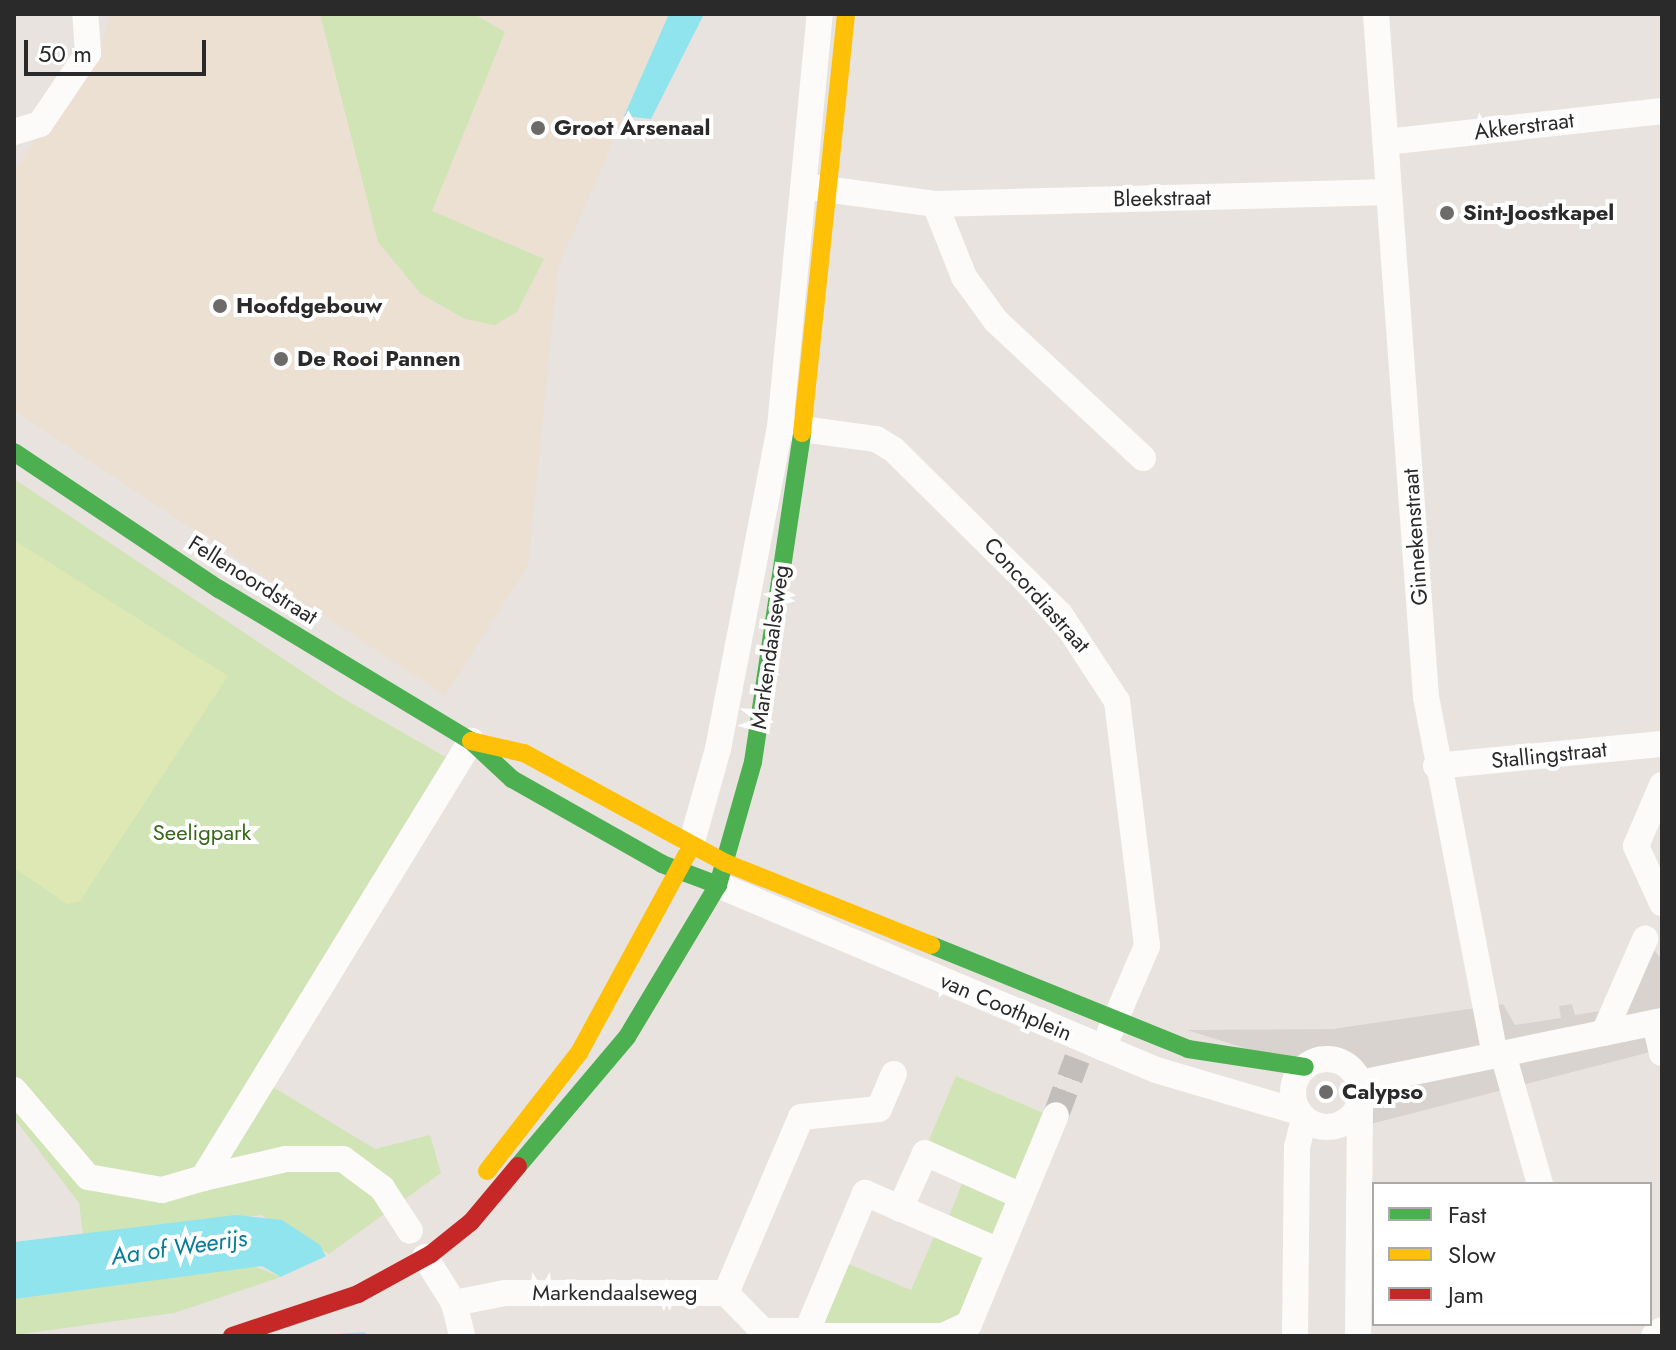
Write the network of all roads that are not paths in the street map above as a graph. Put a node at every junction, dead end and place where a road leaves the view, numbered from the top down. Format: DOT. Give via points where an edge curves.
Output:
graph roads {
  1 [pos="85,14"];
  2 [pos="820,14"];
  3 [pos="846,14"];
  4 [pos="1376,14"];
  5 [pos="1662,111"];
  6 [pos="14,132"];
  7 [pos="1386,142"];
  8 [pos="815,187"];
  9 [pos="1389,192"];
  10 [pos="935,204"];
  11 [pos="791,428"];
  12 [pos="14,452"];
  13 [pos="1143,458"];
  14 [pos="471,741"];
  15 [pos="1662,744"];
  16 [pos="1436,766"];
  17 [pos="1662,785"];
  18 [pos="691,845"];
  19 [pos="681,871"];
  20 [pos="722,874"];
  21 [pos="1662,903"];
  22 [pos="1645,939"];
  23 [pos="1115,1020"];
  24 [pos="598,1021"];
  25 [pos="1658,1022"];
  26 [pos="1604,1033"];
  27 [pos="627,1037"];
  28 [pos="1088,1049"];
  29 [pos="1662,1053"];
  30 [pos="1499,1054"];
  31 [pos="1305,1067"];
  32 [pos="894,1074"];
  33 [pos="14,1090"];
  34 [pos="1360,1094"];
  35 [pos="1056,1115"];
  36 [pos="1302,1115"];
  37 [pos="203,1178"];
  38 [pos="1539,1182"];
  39 [pos="473,1185"];
  40 [pos="1021,1196"];
  41 [pos="900,1209"];
  42 [pos="420,1227"];
  43 [pos="999,1251"];
  44 [pos="425,1257"];
  45 [pos="355,1288"];
  46 [pos="726,1293"];
  47 [pos="454,1303"];
  48 [pos="1662,1330"];
  49 [pos="807,1334"];
  50 [pos="232,1336"];
  51 [pos="462,1336"];
  52 [pos="944,1336"];
  53 [pos="1295,1336"];
  54 [pos="1358,1336"];
  55 [pos="1654,1336"];
  1 -- 6 [label="street" via="88,53 40,124"];
  2 -- 8 [label="street, Markendaalseweg"];
  3 -- 8 [label="main road, Markendaalseweg"];
  4 -- 7 [label="street, Ginnekenstraat"];
  5 -- 7 [label="street, Akkerstraat"];
  7 -- 9 [label="street, Ginnekenstraat"];
  8 -- 10 [label="street, Bleekstraat"];
  8 -- 11 [label="street, Markendaalseweg"];
  9 -- 10 [label="street, Bleekstraat"];
  9 -- 16 [label="street, Ginnekenstraat"];
  10 -- 13 [label="street" via="964,277 996,321"];
  11 -- 18 [label="street, Markendaalseweg"];
  11 -- 20 [label="main road, Markendaalseweg" via="753,762"];
  11 -- 23 [label="street, Concordiastraat" via="885,443 1013,564 1091,653 1117,701 1147,946"];
  12 -- 14 [label="main road, Fellenoordstraat" via="219,589"];
  14 -- 18 [label="main road, Fellenoordstraat" via="524,753"];
  14 -- 19 [label="main road, Fellenoordstraat" via="512,779"];
  14 -- 37 [label="street"];
  15 -- 16 [label="street, Stallingstraat"];
  16 -- 30 [label="street, Ginnekenstraat"];
  17 -- 21 [label="street" via="1636,846"];
  18 -- 19 [label="main road, Markendaalseweg"];
  18 -- 20 [label="main road"];
  19 -- 20 [label="main road"];
  19 -- 24 [label="main road, Markendaalseweg"];
  20 -- 23 [label="main road, van Coothplein"];
  20 -- 27 [label="main road, Markendaalseweg"];
  20 -- 28 [label="street, van Coothplein"];
  22 -- 26 [label="street"];
  23 -- 28 [label="street, Concordiastraat"];
  23 -- 31 [label="main road, van Coothplein" via="1224,1060"];
  24 -- 27 [label="main road"];
  24 -- 39 [label="main road, Markendaalseweg" via="543,1103"];
  25 -- 26 [label="street, van Coothplein"];
  25 -- 29 [label="street"];
  26 -- 30 [label="street, van Coothplein"];
  27 -- 44 [label="main road, Markendaalseweg" via="518,1173"];
  28 -- 36 [label="street, van Coothplein"];
  30 -- 34 [label="street, van Coothplein"];
  30 -- 38 [label="street"];
  31 -- 34 [label="street, van Coothplein" via="1340,1061"];
  31 -- 36 [label="street" via="1294,1084"];
  32 -- 46 [label="street, Markendaalseweg" via="879,1109 801,1117"];
  33 -- 37 [label="street" via="88,1177 162,1190"];
  34 -- 36 [label="street, van Coothplein" via="1336,1126"];
  34 -- 54 [label="street"];
  35 -- 40 [label="street"];
  36 -- 53 [label="street"];
  37 -- 42 [label="street" via="286,1159 343,1159 382,1188"];
  40 -- 41 [label="street" via="925,1153"];
  40 -- 43 [label="street"];
  41 -- 43 [label="street"];
  41 -- 49 [label="street" via="865,1193"];
  42 -- 45 [label="main road, Markendaalseweg"];
  43 -- 52 [label="street" via="969,1324"];
  44 -- 45 [label="main road, Markendaalseweg"];
  44 -- 47 [label="street"];
  45 -- 50 [label="main road, Markendaalseweg" via="285,1320"];
  46 -- 47 [label="street, Markendaalseweg" via="505,1293"];
  46 -- 49 [label="street" via="763,1331"];
  47 -- 51 [label="street"];
  48 -- 55 [label="street"];
  49 -- 52 [label="street"];
}
